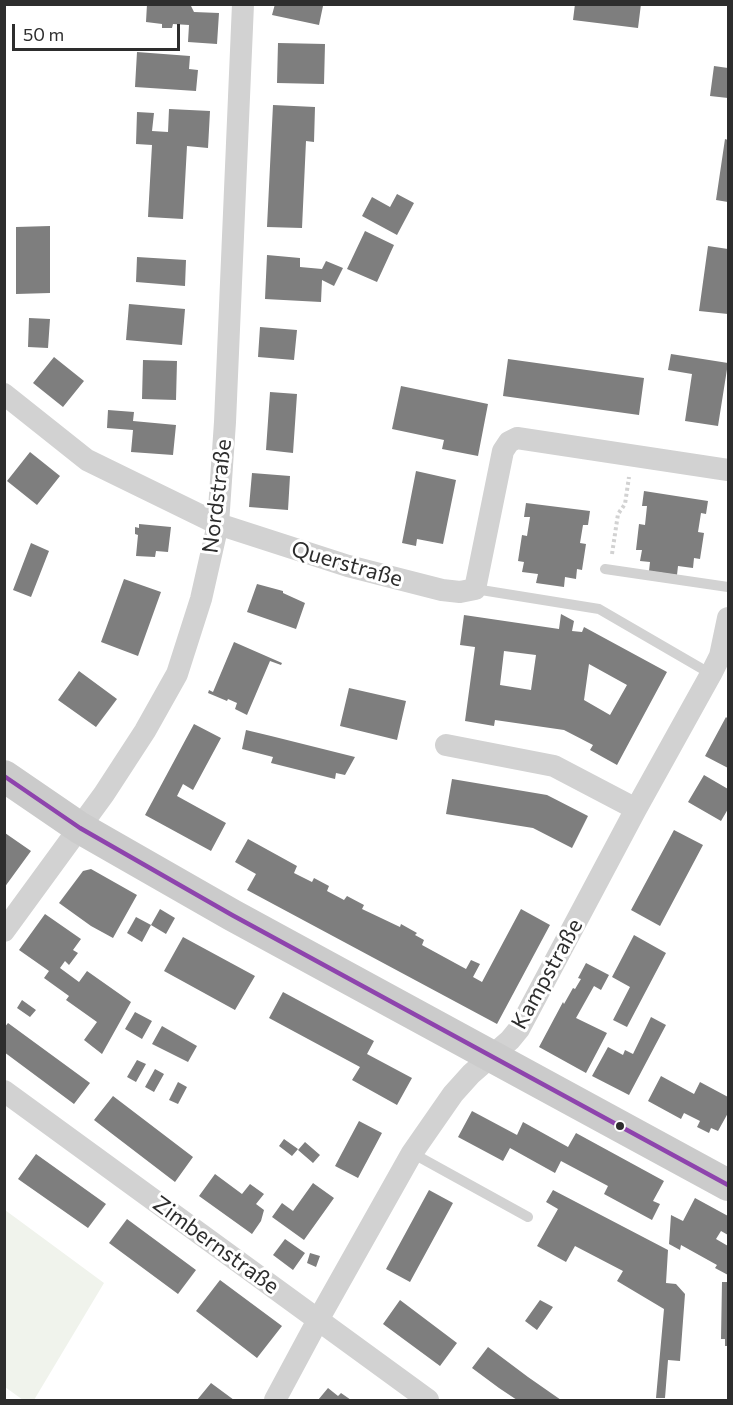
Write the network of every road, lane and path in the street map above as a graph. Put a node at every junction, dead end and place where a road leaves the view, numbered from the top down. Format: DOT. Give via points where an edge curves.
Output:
graph roads {
  1 [pos="243,4"];
  2 [pos="4,394"];
  3 [pos="632,455"];
  4 [pos="729,470"];
  5 [pos="218,524"];
  6 [pos="608,569"];
  7 [pos="729,587"];
  8 [pos="475,589"];
  9 [pos="728,629"];
  10 [pos="711,674"];
  11 [pos="447,745"];
  12 [pos="4,776"];
  13 [pos="636,809"];
  14 [pos="80,828"];
  15 [pos="4,931"];
  16 [pos="491,1055"];
  17 [pos="4,1091"];
  18 [pos="412,1153"];
  19 [pos="729,1185"];
  20 [pos="528,1217"];
  21 [pos="318,1320"];
  22 [pos="275,1401"];
  23 [pos="428,1401"];
  1 -- 5 [label="street, Nordstraße"];
  2 -- 5 [label="street, Querstraße" via="87,460"];
  3 -- 4 [label="street"];
  3 -- 6 [label="path" via="625,504 618,514"];
  3 -- 8 [label="street" via="517,438 508,442"];
  5 -- 8 [label="street, Querstraße" via="348,566 442,590"];
  5 -- 14 [label="street, Nordstraße" via="201,599 177,674"];
  6 -- 7 [label="lane"];
  8 -- 10 [label="lane, Querstraße" via="599,609"];
  9 -- 10 [label="street, Kampstraße"];
  10 -- 13 [label="street, Kampstraße"];
  11 -- 13 [label="street" via="554,766"];
  12 -- 14 [label="main road"];
  13 -- 16 [label="street, Kampstraße" via="519,1029"];
  14 -- 15 [label="street, Nordstraße"];
  14 -- 16 [label="main road"];
  16 -- 18 [label="street, Kampstraße" via="453,1094"];
  16 -- 19 [label="main road"];
  17 -- 21 [label="street, Zimbernstraße"];
  18 -- 20 [label="lane"];
  18 -- 21 [label="street, Kampstraße"];
  21 -- 22 [label="street, Kampstraße"];
  21 -- 23 [label="street, Zimbernstraße"];
}
